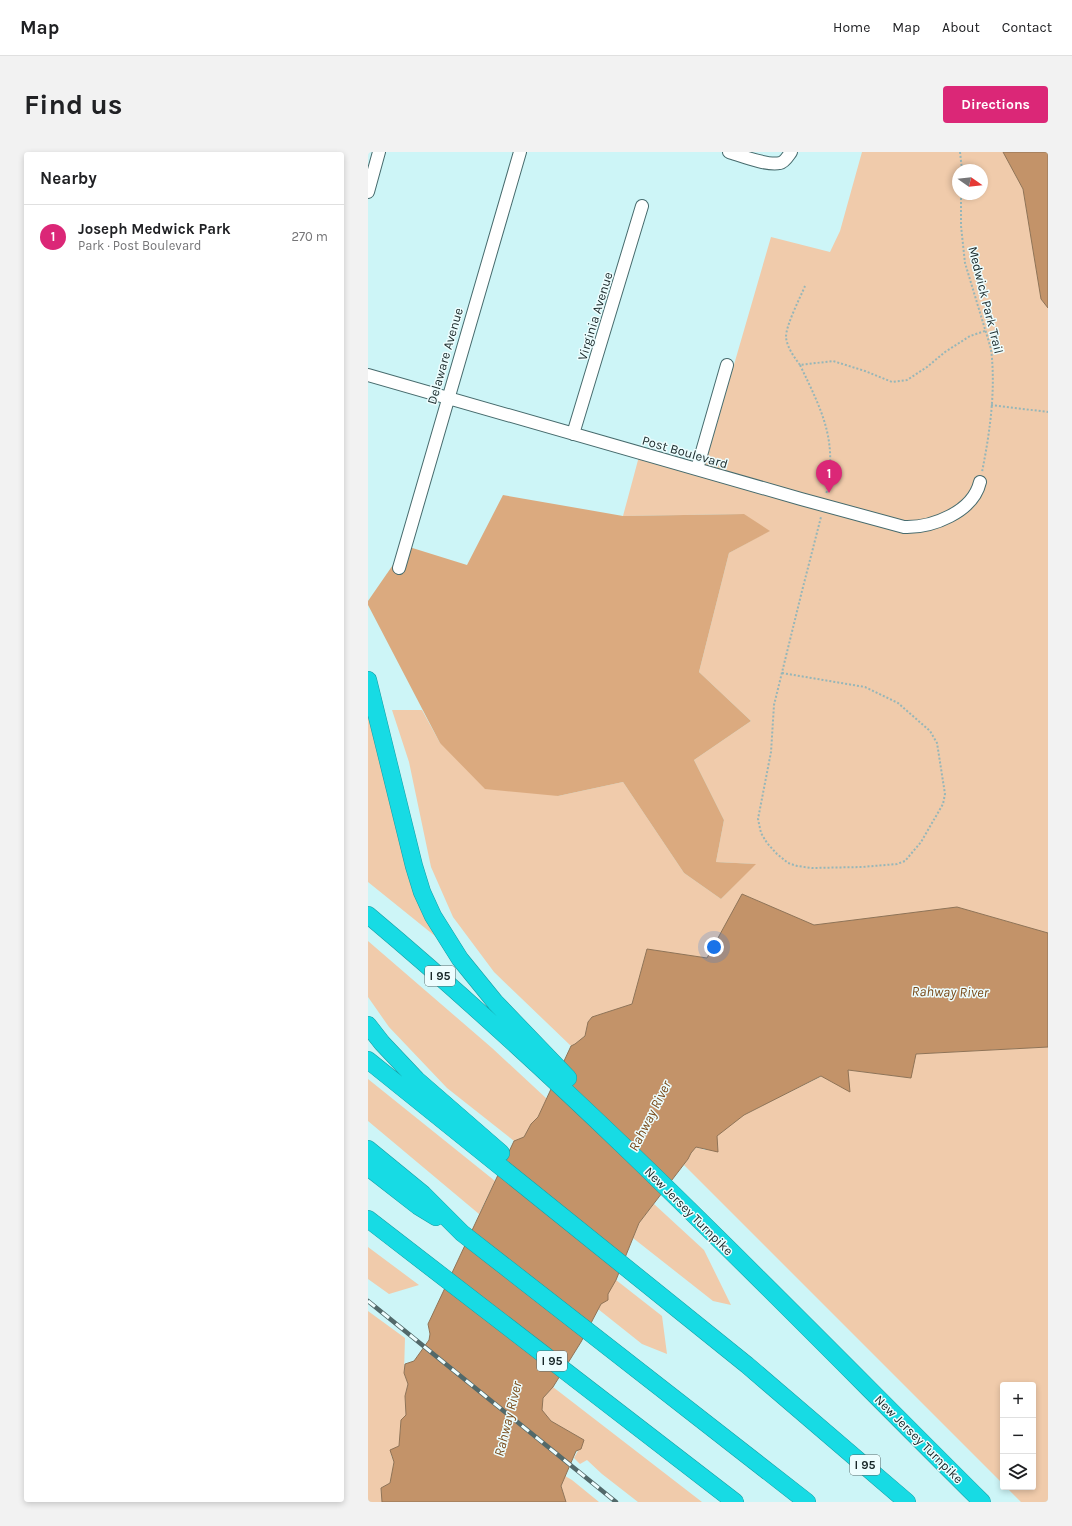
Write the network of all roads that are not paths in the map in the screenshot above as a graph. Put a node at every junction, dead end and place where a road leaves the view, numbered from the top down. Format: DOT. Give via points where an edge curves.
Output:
graph roads {
  1 [pos="379,152"];
  2 [pos="520,152"];
  3 [pos="729,152"];
  4 [pos="791,152"];
  5 [pos="368,192"];
  6 [pos="642,206"];
  7 [pos="727,365"];
  8 [pos="368,375"];
  9 [pos="447,398"];
  10 [pos="573,434"];
  11 [pos="697,470"];
  12 [pos="980,482"];
  13 [pos="399,568"];
  14 [pos="368,680"];
  15 [pos="368,915"];
  16 [pos="368,1025"];
  17 [pos="514,1032"];
  18 [pos="368,1060"];
  19 [pos="461,1126"];
  20 [pos="368,1149"];
  21 [pos="368,1167"];
  22 [pos="421,1200"];
  23 [pos="368,1219"];
  24 [pos="735,1502"];
  25 [pos="806,1502"];
  26 [pos="907,1502"];
  27 [pos="982,1502"];
  1 -- 5 [label="street"];
  2 -- 9 [label="street, Delaware Avenue"];
  3 -- 4 [label="street" via="767,163 781,163"];
  6 -- 10 [label="street, Virginia Avenue"];
  7 -- 11 [label="street"];
  8 -- 9 [label="street, Post Boulevard"];
  9 -- 10 [label="street, Post Boulevard"];
  9 -- 13 [label="street, Delaware Avenue"];
  10 -- 11 [label="street, Post Boulevard"];
  11 -- 12 [label="street, Post Boulevard" via="904,527 930,524 956,512 974,497"];
  14 -- 17 [label="highway" via="422,892 433,916 460,959 495,1002"];
  15 -- 17 [label="highway, I 95"];
  16 -- 19 [label="highway"];
  17 -- 27 [label="highway, New Jersey Turnpike"];
  18 -- 19 [label="highway"];
  19 -- 26 [label="highway, I 95"];
  20 -- 22 [label="highway"];
  21 -- 22 [label="highway"];
  22 -- 25 [label="highway"];
  23 -- 24 [label="highway, I 95"];
}
